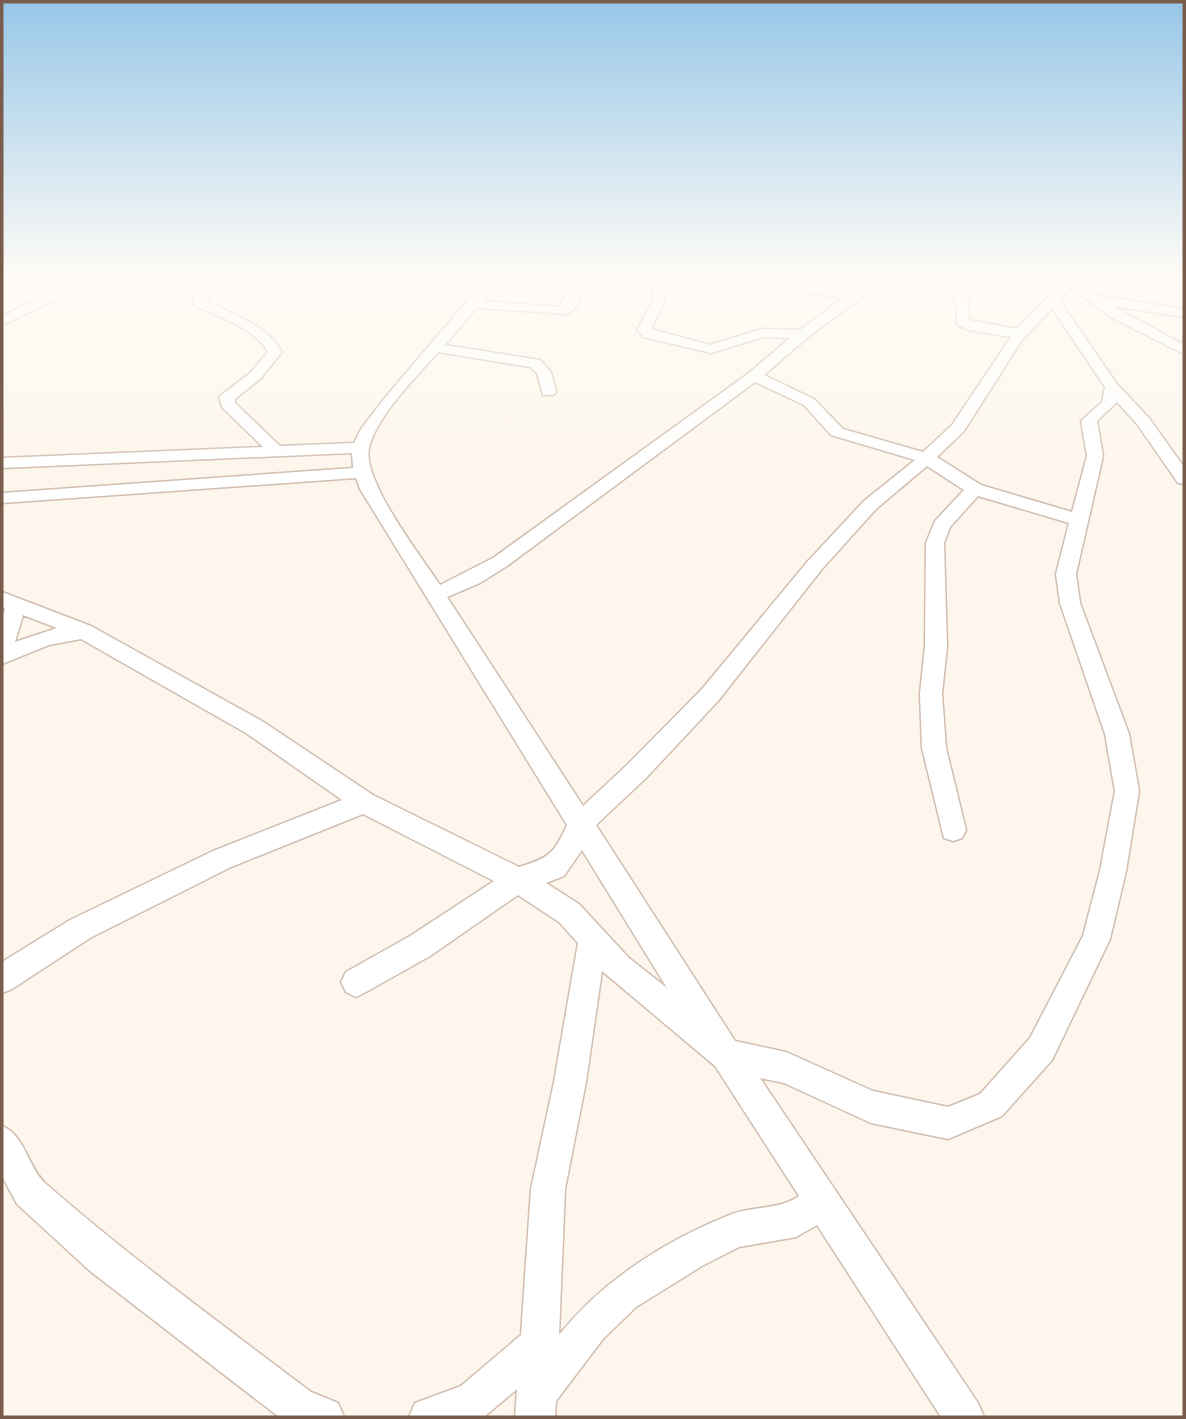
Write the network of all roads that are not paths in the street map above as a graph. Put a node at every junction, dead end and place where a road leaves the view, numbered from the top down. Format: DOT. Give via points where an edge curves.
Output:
graph roads {
  1 [pos="268,341"];
  2 [pos="439,341"];
  3 [pos="679,341"];
  4 [pos="736,341"];
  5 [pos="795,341"];
  6 [pos="1016,341"];
  7 [pos="1080,341"];
  8 [pos="1167,341"];
  9 [pos="433,347"];
  10 [pos="1184,350"];
  11 [pos="754,376"];
  12 [pos="1112,387"];
  13 [pos="548,392"];
  14 [pos="274,449"];
  15 [pos="926,458"];
  16 [pos="362,460"];
  17 [pos="2,463"];
  18 [pos="1184,479"];
  19 [pos="975,489"];
  20 [pos="2,498"];
  21 [pos="1079,520"];
  22 [pos="436,594"];
  23 [pos="9,602"];
  24 [pos="84,631"];
  25 [pos="2,648"];
  26 [pos="2,656"];
  27 [pos="365,802"];
  28 [pos="581,823"];
  29 [pos="953,830"];
  30 [pos="518,880"];
  31 [pos="593,939"];
  32 [pos="2,979"];
  33 [pos="356,982"];
  34 [pos="726,1055"];
  35 [pos="2,1143"];
  36 [pos="822,1200"];
  37 [pos="538,1345"];
  38 [pos="535,1406"];
  39 [pos="324,1417"];
  40 [pos="429,1417"];
  41 [pos="964,1417"];
  1 -- 14 [label="street" via="275,352 255,376 227,397 227,404"];
  2 -- 9 [label="street"];
  3 -- 4 [label="street" via="711,349"];
  5 -- 11 [label="street"];
  6 -- 15 [label="street" via="958,428"];
  7 -- 12 [label="street"];
  8 -- 10 [label="street"];
  9 -- 13 [label="street" via="535,363 544,372"];
  9 -- 16 [label="street" via="370,428"];
  11 -- 15 [label="street" via="809,402 837,432"];
  11 -- 22 [label="street" via="499,562"];
  12 -- 18 [label="street"];
  12 -- 21 [label="street" via="1112,402 1089,421 1095,456"];
  14 -- 16 [label="street"];
  14 -- 17 [label="street"];
  15 -- 19 [label="street"];
  15 -- 28 [label="street" via="870,505 710,695"];
  16 -- 20 [label="street"];
  16 -- 22 [label="street" via="369,488"];
  19 -- 21 [label="street"];
  19 -- 29 [label="street" via="941,524 935,543 934,748"];
  21 -- 34 [label="street" via="1066,574 1070,603 1117,734 1127,791 1096,939 1041,1049 991,1105 948,1124 871,1107 786,1068"];
  22 -- 28 [label="street"];
  23 -- 24 [label="street"];
  23 -- 25 [label="street"];
  24 -- 26 [label="street" via="45,638"];
  24 -- 27 [label="street" via="254,727"];
  27 -- 30 [label="street"];
  27 -- 32 [label="street" via="222,859 80,929"];
  28 -- 30 [label="street" via="555,868"];
  28 -- 34 [label="street"];
  30 -- 31 [label="street" via="569,913"];
  30 -- 33 [label="street"];
  31 -- 34 [label="street" via="619,968"];
  31 -- 37 [label="street" via="548,1189"];
  34 -- 36 [label="street"];
  35 -- 39 [label="street" via="29,1192 103,1258 298,1406"];
  36 -- 38 [label="street" via="796,1219 736,1230 623,1294 590,1326"];
  36 -- 41 [label="street"];
  37 -- 38 [label="street"];
  37 -- 40 [label="street" via="473,1402"];
}
